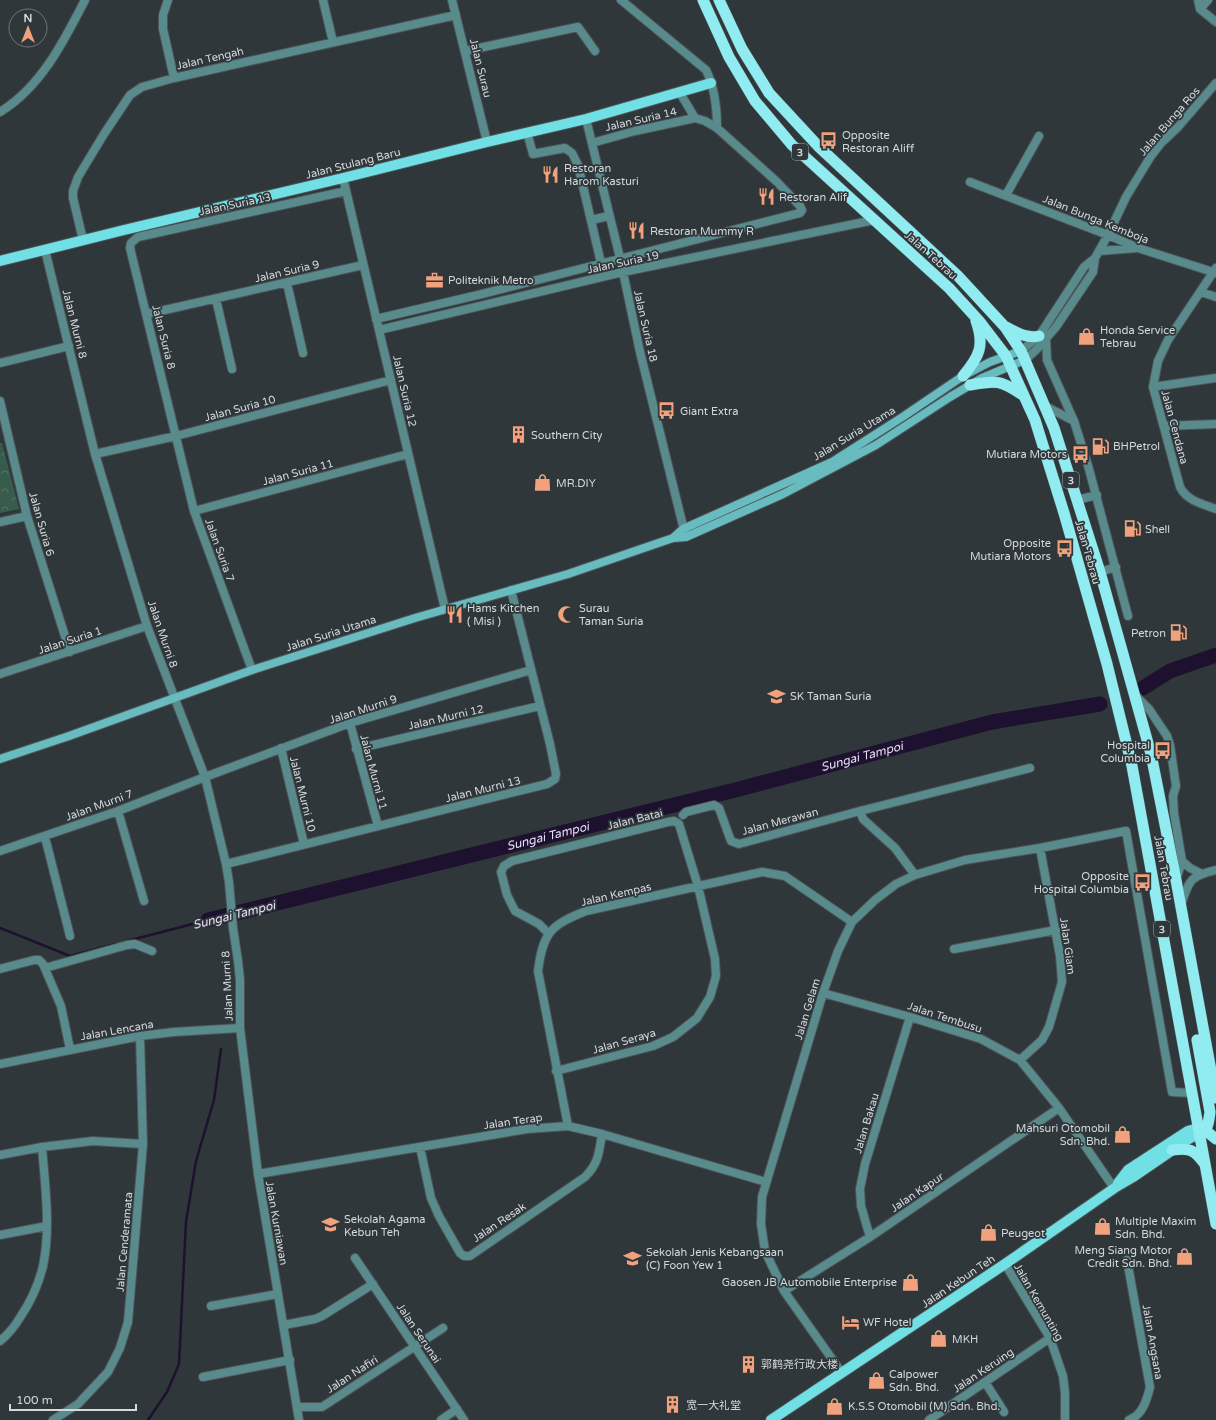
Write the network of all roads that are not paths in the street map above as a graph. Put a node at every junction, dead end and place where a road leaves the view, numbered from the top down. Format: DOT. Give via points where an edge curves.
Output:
graph roads {
  1 [pos="85,0"];
  2 [pos="168,0"];
  3 [pos="323,0"];
  4 [pos="452,0"];
  5 [pos="621,0"];
  6 [pos="703,0"];
  7 [pos="720,0"];
  8 [pos="1198,0"];
  9 [pos="1208,0"];
  10 [pos="1200,9"];
  11 [pos="456,15"];
  12 [pos="1216,22"];
  13 [pos="333,42"];
  14 [pos="465,51"];
  15 [pos="595,51"];
  16 [pos="174,78"];
  17 [pos="711,83"];
  18 [pos="1216,83"];
  19 [pos="680,92"];
  20 [pos="0,112"];
  21 [pos="695,118"];
  22 [pos="586,119"];
  23 [pos="717,128"];
  24 [pos="527,132"];
  25 [pos="1038,136"];
  26 [pos="487,142"];
  27 [pos="592,143"];
  28 [pos="343,178"];
  29 [pos="970,182"];
  30 [pos="346,191"];
  31 [pos="1006,195"];
  32 [pos="609,216"];
  33 [pos="591,220"];
  34 [pos="874,220"];
  35 [pos="1108,235"];
  36 [pos="83,240"];
  37 [pos="131,243"];
  38 [pos="1138,248"];
  39 [pos="45,250"];
  40 [pos="1097,255"];
  41 [pos="620,258"];
  42 [pos="0,261"];
  43 [pos="601,263"];
  44 [pos="363,265"];
  45 [pos="1215,271"];
  46 [pos="622,272"];
  47 [pos="287,283"];
  48 [pos="1201,292"];
  49 [pos="1216,297"];
  50 [pos="216,299"];
  51 [pos="147,314"];
  52 [pos="974,315"];
  53 [pos="376,319"];
  54 [pos="1005,327"];
  55 [pos="379,330"];
  56 [pos="1042,337"];
  57 [pos="69,346"];
  58 [pos="303,353"];
  59 [pos="1023,356"];
  60 [pos="1008,361"];
  61 [pos="0,363"];
  62 [pos="232,369"];
  63 [pos="1216,378"];
  64 [pos="391,380"];
  65 [pos="967,381"];
  66 [pos="1153,388"];
  67 [pos="1024,396"];
  68 [pos="0,401"];
  69 [pos="1045,406"];
  70 [pos="1074,421"];
  71 [pos="1216,424"];
  72 [pos="1164,426"];
  73 [pos="4,436"];
  74 [pos="176,436"];
  75 [pos="95,454"];
  76 [pos="408,454"];
  77 [pos="1097,495"];
  78 [pos="1077,500"];
  79 [pos="1216,510"];
  80 [pos="194,511"];
  81 [pos="27,516"];
  82 [pos="0,522"];
  83 [pos="685,533"];
  84 [pos="1116,567"];
  85 [pos="1100,572"];
  86 [pos="511,590"];
  87 [pos="445,609"];
  88 [pos="1128,616"];
  89 [pos="147,626"];
  90 [pos="70,652"];
  91 [pos="252,670"];
  92 [pos="531,670"];
  93 [pos="0,674"];
  94 [pos="1135,695"];
  95 [pos="175,698"];
  96 [pos="540,706"];
  97 [pos="350,723"];
  98 [pos="280,748"];
  99 [pos="356,748"];
  100 [pos="0,759"];
  101 [pos="1030,768"];
  102 [pos="205,777"];
  103 [pos="118,811"];
  104 [pos="860,811"];
  105 [pos="683,815"];
  106 [pos="378,826"];
  107 [pos="45,837"];
  108 [pos="304,844"];
  109 [pos="1040,848"];
  110 [pos="0,851"];
  111 [pos="1182,861"];
  112 [pos="226,864"];
  113 [pos="1216,870"];
  114 [pos="1200,874"];
  115 [pos="915,875"];
  116 [pos="1176,880"];
  117 [pos="698,886"];
  118 [pos="144,901"];
  119 [pos="1180,908"];
  120 [pos="852,922"];
  121 [pos="1056,930"];
  122 [pos="549,934"];
  123 [pos="70,936"];
  124 [pos="954,949"];
  125 [pos="152,951"];
  126 [pos="0,968"];
  127 [pos="45,968"];
  128 [pos="1195,986"];
  129 [pos="823,993"];
  130 [pos="910,1017"];
  131 [pos="240,1028"];
  132 [pos="140,1036"];
  133 [pos="1207,1048"];
  134 [pos="70,1049"];
  135 [pos="1216,1058"];
  136 [pos="1020,1060"];
  137 [pos="0,1064"];
  138 [pos="556,1071"];
  139 [pos="1191,1092"];
  140 [pos="1216,1098"];
  141 [pos="1059,1108"];
  142 [pos="568,1126"];
  143 [pos="1198,1131"];
  144 [pos="602,1134"];
  145 [pos="1216,1139"];
  146 [pos="144,1144"];
  147 [pos="42,1146"];
  148 [pos="420,1147"];
  149 [pos="1172,1150"];
  150 [pos="0,1155"];
  151 [pos="1204,1163"];
  152 [pos="258,1174"];
  153 [pos="766,1182"];
  154 [pos="1115,1187"];
  155 [pos="1216,1224"];
  156 [pos="47,1226"];
  157 [pos="0,1235"];
  158 [pos="870,1237"];
  159 [pos="355,1258"];
  160 [pos="1127,1260"];
  161 [pos="1005,1264"];
  162 [pos="373,1284"];
  163 [pos="784,1291"];
  164 [pos="278,1294"];
  165 [pos="211,1306"];
  166 [pos="284,1325"];
  167 [pos="443,1328"];
  168 [pos="1050,1338"];
  169 [pos="0,1341"];
  170 [pos="414,1346"];
  171 [pos="290,1360"];
  172 [pos="842,1373"];
  173 [pos="203,1377"];
  174 [pos="985,1382"];
  175 [pos="297,1408"];
  176 [pos="457,1409"];
  177 [pos="1004,1412"];
  178 [pos="933,1419"];
  179 [pos="53,1420"];
  180 [pos="299,1420"];
  181 [pos="441,1420"];
  182 [pos="464,1420"];
  183 [pos="771,1420"];
  184 [pos="1066,1420"];
  185 [pos="1129,1420"];
  1 -- 20 [label="street" via="64,41 43,71 20,96"];
  2 -- 16 [label="street" via="163,29"];
  3 -- 13 [label="street"];
  4 -- 11 [label="street, Jalan Surau"];
  5 -- 17 [label="street" via="702,66"];
  6 -- 34 [label="highway, Jalan Tebrau / 3" via="729,57 755,101 792,145"];
  7 -- 54 [label="highway, Jalan Tebrau / 3" via="742,48 769,93 819,147 958,276"];
  8 -- 10 [label="street"];
  9 -- 10 [label="street"];
  10 -- 12 [label="street"];
  11 -- 13 [label="street, Jalan Tengah"];
  11 -- 14 [label="street, Jalan Surau"];
  13 -- 16 [label="street, Jalan Tengah"];
  14 -- 15 [label="street" via="578,27"];
  14 -- 26 [label="street, Jalan Surau"];
  16 -- 36 [label="street, Jalan Tengah" via="142,87 130,95 78,177 73,198"];
  17 -- 19 [label="main road, Jalan Stulang Baru"];
  17 -- 23 [label="street"];
  18 -- 35 [label="street, Jalan Bunga Ros" via="1151,156 1126,197"];
  19 -- 21 [label="street"];
  19 -- 22 [label="main road, Jalan Stulang Baru"];
  21 -- 23 [label="street"];
  21 -- 27 [label="street, Jalan Suria 14"];
  22 -- 24 [label="main road, Jalan Stulang Baru"];
  22 -- 27 [label="street, Jalan Suria 18"];
  23 -- 41 [label="street" via="776,181 800,206 800,213"];
  24 -- 26 [label="main road, Jalan Stulang Baru"];
  24 -- 33 [label="street" via="533,154 565,148 572,153 578,165"];
  25 -- 31 [label="street"];
  26 -- 28 [label="main road, Jalan Stulang Baru"];
  27 -- 32 [label="street, Jalan Suria 18"];
  28 -- 30 [label="street, Jalan Suria 12"];
  28 -- 36 [label="main road, Jalan Stulang Baru"];
  29 -- 31 [label="street, Jalan Bunga Kemboja"];
  30 -- 37 [label="street, Jalan Suria 13" via="138,237"];
  30 -- 44 [label="street, Jalan Suria 12"];
  31 -- 35 [label="street, Jalan Bunga Kemboja"];
  32 -- 33 [label="street"];
  32 -- 41 [label="street, Jalan Suria 18"];
  33 -- 43 [label="street"];
  34 -- 46 [label="street, Jalan Suria 19"];
  34 -- 52 [label="highway, Jalan Tebrau / 3" via="949,288"];
  35 -- 38 [label="street, Jalan Bunga Kemboja"];
  35 -- 40 [label="street, Jalan Bunga Ros"];
  36 -- 39 [label="main road, Jalan Stulang Baru"];
  37 -- 51 [label="street, Jalan Suria 8" via="130,252"];
  38 -- 40 [label="street"];
  38 -- 45 [label="street, Jalan Bunga Kemboja"];
  39 -- 42 [label="main road, Jalan Stulang Baru"];
  39 -- 57 [label="street, Jalan Murni 8"];
  40 -- 56 [label="street, Jalan Bunga Ros" via="1084,267"];
  41 -- 43 [label="street"];
  41 -- 46 [label="street, Jalan Suria 18"];
  43 -- 53 [label="street"];
  44 -- 47 [label="street, Jalan Suria 9"];
  44 -- 53 [label="street, Jalan Suria 12"];
  45 -- 48 [label="street, Jalan Cendana"];
  46 -- 55 [label="street, Jalan Suria 19"];
  46 -- 83 [label="street, Jalan Suria 18"];
  47 -- 50 [label="street, Jalan Suria 9"];
  47 -- 58 [label="street"];
  48 -- 49 [label="street"];
  48 -- 66 [label="street, Jalan Cendana" via="1164,347 1158,361"];
  50 -- 51 [label="street, Jalan Suria 9"];
  50 -- 62 [label="street"];
  51 -- 74 [label="street, Jalan Suria 8"];
  52 -- 60 [label="highway, Jalan Tebrau / 3"];
  52 -- 65 [label="highway" via="979,328 981,348"];
  53 -- 55 [label="street, Jalan Suria 12"];
  54 -- 56 [label="highway" via="1026,337"];
  54 -- 59 [label="highway, Jalan Tebrau / 3"];
  55 -- 64 [label="street, Jalan Suria 12"];
  56 -- 59 [label="street, Jalan Bunga Ros"];
  56 -- 70 [label="street" via="1047,360"];
  57 -- 61 [label="street"];
  57 -- 75 [label="street, Jalan Murni 8"];
  59 -- 60 [label="main road, Jalan Suria Utama"];
  59 -- 69 [label="highway, Jalan Tebrau / 3"];
  60 -- 65 [label="main road, Jalan Suria Utama"];
  60 -- 67 [label="highway, Jalan Tebrau / 3"];
  63 -- 66 [label="street"];
  64 -- 74 [label="street, Jalan Suria 10"];
  64 -- 76 [label="street, Jalan Suria 12"];
  65 -- 67 [label="highway" via="1004,383"];
  65 -- 83 [label="main road, Jalan Suria Utama" via="904,416 832,462"];
  66 -- 72 [label="street, Jalan Cendana"];
  67 -- 139 [label="highway, Jalan Tebrau / 3" via="1035,420 1064,513 1107,664 1132,766"];
  68 -- 73 [label="street, Jalan Suria 6"];
  69 -- 70 [label="street"];
  69 -- 78 [label="highway, Jalan Tebrau / 3"];
  70 -- 77 [label="street"];
  71 -- 72 [label="street"];
  72 -- 79 [label="street, Jalan Cendana" via="1184,495"];
  73 -- 81 [label="street, Jalan Suria 6"];
  74 -- 75 [label="street, Jalan Suria 10"];
  74 -- 80 [label="street, Jalan Suria 7"];
  75 -- 89 [label="street, Jalan Murni 8"];
  76 -- 80 [label="street, Jalan Suria 11"];
  76 -- 87 [label="street, Jalan Suria 12"];
  77 -- 78 [label="street"];
  77 -- 84 [label="street"];
  78 -- 85 [label="highway, Jalan Tebrau / 3"];
  80 -- 91 [label="street, Jalan Suria 7"];
  81 -- 82 [label="street"];
  81 -- 90 [label="street, Jalan Suria 6"];
  83 -- 86 [label="main road, Jalan Suria Utama" via="568,574"];
  84 -- 85 [label="street"];
  84 -- 88 [label="street"];
  85 -- 94 [label="highway, Jalan Tebrau / 3"];
  86 -- 87 [label="main road, Jalan Suria Utama"];
  86 -- 92 [label="street, Jalan Murni 13"];
  87 -- 91 [label="main road, Jalan Suria Utama"];
  89 -- 90 [label="street, Jalan Suria 1"];
  89 -- 95 [label="street, Jalan Murni 8"];
  90 -- 93 [label="street, Jalan Suria 1"];
  91 -- 95 [label="main road, Jalan Suria Utama"];
  92 -- 96 [label="street, Jalan Murni 13"];
  92 -- 97 [label="street, Jalan Murni 9"];
  94 -- 111 [label="street" via="1149,709 1170,745 1176,786 1173,796 1174,812"];
  94 -- 116 [label="highway, Jalan Tebrau / 3" via="1151,754"];
  95 -- 100 [label="main road, Jalan Suria Utama"];
  95 -- 102 [label="street, Jalan Murni 8"];
  96 -- 99 [label="street, Jalan Murni 12"];
  96 -- 106 [label="street, Jalan Murni 13" via="555,768 555,779 547,784"];
  97 -- 98 [label="street, Jalan Murni 9"];
  97 -- 99 [label="street, Jalan Murni 11"];
  98 -- 102 [label="street, Jalan Murni 9"];
  98 -- 108 [label="street, Jalan Murni 10"];
  99 -- 106 [label="street, Jalan Murni 11"];
  101 -- 104 [label="street, Jalan Merawan"];
  102 -- 103 [label="street, Jalan Murni 7"];
  102 -- 112 [label="street, Jalan Murni 8"];
  103 -- 107 [label="street, Jalan Murni 7"];
  103 -- 118 [label="street"];
  104 -- 105 [label="street, Jalan Merawan" via="739,844 731,841 719,808 714,805"];
  104 -- 115 [label="street" via="863,819 896,848"];
  106 -- 108 [label="street, Jalan Murni 13"];
  107 -- 110 [label="street, Jalan Murni 7"];
  107 -- 123 [label="street"];
  108 -- 112 [label="street, Jalan Murni 13"];
  109 -- 115 [label="street, Jalan Gelam" via="965,860"];
  109 -- 121 [label="street, Jalan Giam"];
  109 -- 139 [label="street, Jalan Gelam" via="1126,831 1172,1092"];
  111 -- 114 [label="street"];
  111 -- 116 [label="street"];
  112 -- 131 [label="street, Jalan Murni 8" via="239,974"];
  113 -- 114 [label="street"];
  114 -- 119 [label="street" via="1188,884"];
  115 -- 120 [label="street, Jalan Gelam" via="896,884"];
  116 -- 119 [label="highway, Jalan Tebrau / 3"];
  117 -- 120 [label="street, Jalan Kempas" via="762,872 785,876"];
  117 -- 122 [label="street, Jalan Kempas" via="586,911 567,918"];
  117 -- 122 [label="street, Jalan Batai" via="682,831 679,824 674,821 512,861 504,866 501,872 512,906 515,911 538,924"];
  117 -- 138 [label="street, Jalan Seraya" via="715,959 716,976 710,997 697,1018 673,1037 653,1046"];
  119 -- 128 [label="highway, Jalan Tebrau / 3"];
  120 -- 129 [label="street, Jalan Gelam"];
  121 -- 124 [label="street"];
  121 -- 136 [label="street, Jalan Giam" via="1062,982 1054,1013 1042,1040"];
  122 -- 138 [label="street, Jalan Kempas" via="540,949 538,971"];
  125 -- 127 [label="street" via="135,944 127,945"];
  126 -- 127 [label="street" via="39,960"];
  127 -- 134 [label="street" via="61,1006"];
  128 -- 133 [label="highway, Jalan Tebrau / 3"];
  128 -- 143 [label="highway" via="1192,1011 1210,1112 1209,1121"];
  129 -- 130 [label="street, Jalan Tembusu"];
  129 -- 153 [label="street, Jalan Gelam"];
  130 -- 136 [label="street, Jalan Tembusu" via="981,1039"];
  130 -- 158 [label="street, Jalan Bakau" via="861,1183 861,1206"];
  131 -- 132 [label="street, Jalan Lencana"];
  131 -- 152 [label="street, Jalan Kurniawan"];
  132 -- 134 [label="street, Jalan Lencana"];
  132 -- 146 [label="street, Jalan Cenderamata"];
  133 -- 135 [label="highway"];
  133 -- 140 [label="highway, Jalan Tebrau / 3"];
  134 -- 137 [label="street, Jalan Lencana"];
  136 -- 141 [label="street, Jalan Tembusu"];
  138 -- 142 [label="street, Jalan Kempas"];
  139 -- 143 [label="highway, Jalan Tebrau / 3"];
  141 -- 154 [label="street, Jalan Tembusu"];
  141 -- 158 [label="street, Jalan Kapur"];
  142 -- 144 [label="street, Jalan Terap"];
  142 -- 148 [label="street, Jalan Terap" via="526,1129"];
  143 -- 145 [label="highway"];
  143 -- 149 [label="main road, Jalan Kebun Teh"];
  143 -- 151 [label="highway, Jalan Tebrau / 3"];
  143 -- 154 [label="main road, Jalan Kebun Teh" via="1128,1170"];
  144 -- 148 [label="street, Jalan Resak" via="598,1157 593,1169 585,1177 470,1256 460,1253 438,1216 431,1198"];
  144 -- 153 [label="street, Jalan Terap"];
  146 -- 147 [label="street" via="93,1141"];
  146 -- 179 [label="street, Jalan Cenderamata" via="128,1322 120,1348 108,1372 78,1404"];
  147 -- 150 [label="street"];
  147 -- 156 [label="street"];
  148 -- 152 [label="street, Jalan Terap"];
  149 -- 151 [label="highway" via="1188,1149"];
  149 -- 154 [label="main road, Jalan Kebun Teh"];
  151 -- 155 [label="highway, Jalan Tebrau / 3"];
  152 -- 164 [label="street, Jalan Kurniawan"];
  153 -- 163 [label="street, Jalan Gelam" via="762,1197 761,1224 765,1252"];
  154 -- 161 [label="main road, Jalan Kebun Teh"];
  156 -- 157 [label="street"];
  156 -- 169 [label="street" via="43,1265 37,1286 29,1304 10,1333"];
  158 -- 163 [label="street, Jalan Kapur"];
  159 -- 162 [label="street, Jalan Serunai"];
  160 -- 185 [label="street, Jalan Angsana" via="1150,1386 1141,1411"];
  161 -- 168 [label="street, Jalan Kemunting"];
  161 -- 172 [label="main road, Jalan Kebun Teh"];
  162 -- 166 [label="street" via="322,1316"];
  162 -- 170 [label="street, Jalan Serunai"];
  163 -- 172 [label="street, Jalan Gelam"];
  164 -- 165 [label="street"];
  164 -- 166 [label="street, Jalan Kurniawan"];
  166 -- 171 [label="street, Jalan Kurniawan"];
  167 -- 170 [label="street, Jalan Nafiri"];
  168 -- 174 [label="street, Jalan Keruing"];
  168 -- 184 [label="street, Jalan Kemunting" via="1063,1376"];
  170 -- 175 [label="street, Jalan Nafiri" via="322,1407"];
  170 -- 176 [label="street, Jalan Serunai"];
  171 -- 173 [label="street"];
  171 -- 175 [label="street, Jalan Kurniawan"];
  172 -- 183 [label="main road, Jalan Kebun Teh"];
  174 -- 177 [label="street"];
  174 -- 178 [label="street, Jalan Keruing"];
  175 -- 180 [label="street, Jalan Kurniawan"];
  176 -- 181 [label="street"];
  176 -- 182 [label="street, Jalan Serunai"];
}
